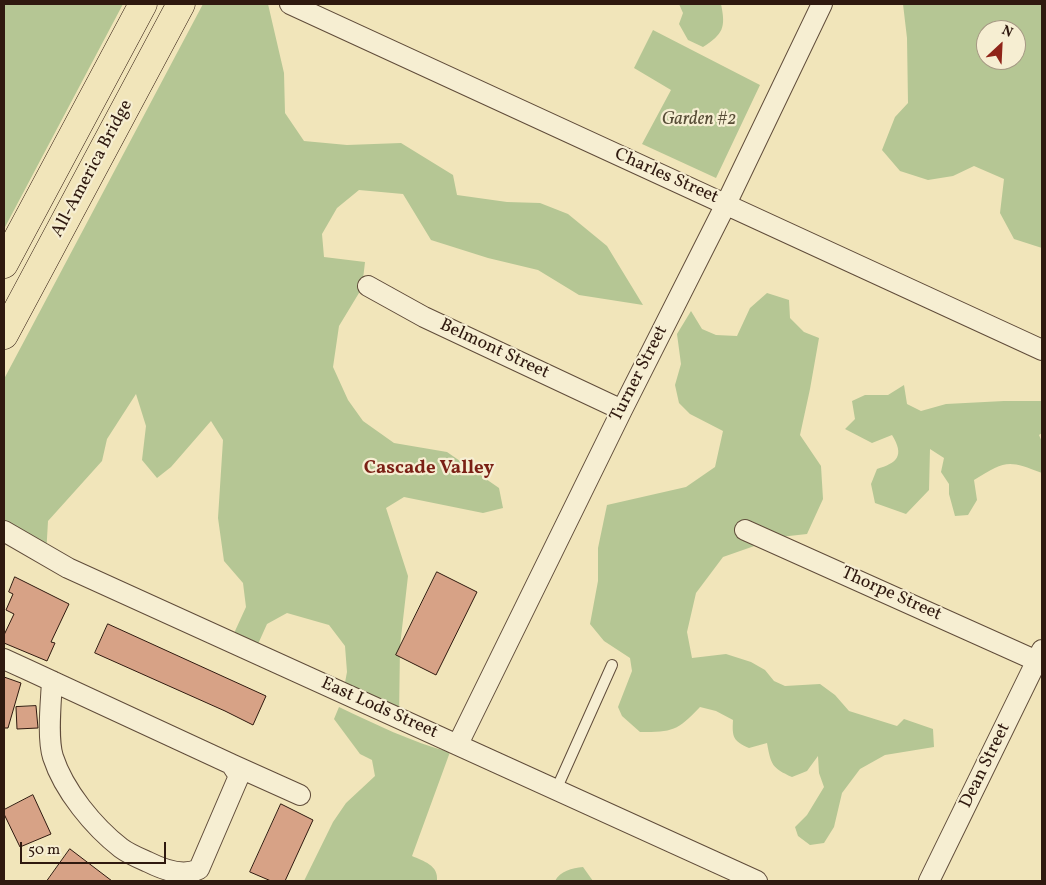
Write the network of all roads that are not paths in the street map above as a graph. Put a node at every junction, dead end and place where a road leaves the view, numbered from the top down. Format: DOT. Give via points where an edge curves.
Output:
graph roads {
  1 [pos="143,4"];
  2 [pos="181,4"];
  3 [pos="290,4"];
  4 [pos="822,4"];
  5 [pos="726,204"];
  6 [pos="4,264"];
  7 [pos="368,286"];
  8 [pos="4,335"];
  9 [pos="1042,350"];
  10 [pos="622,410"];
  11 [pos="745,530"];
  12 [pos="5,537"];
  13 [pos="1039,656"];
  14 [pos="4,659"];
  15 [pos="612,665"];
  16 [pos="52,681"];
  17 [pos="458,744"];
  18 [pos="231,764"];
  19 [pos="556,790"];
  20 [pos="300,795"];
  21 [pos="757,881"];
  22 [pos="929,881"];
  1 -- 6 [label="main road, All-America Bridge"];
  2 -- 8 [label="main road, All-America Bridge"];
  3 -- 5 [label="street, Charles Street"];
  4 -- 5 [label="street, Turner Street"];
  5 -- 9 [label="street, Charles Street"];
  5 -- 10 [label="street, Turner Street"];
  7 -- 10 [label="street, Belmont Street" via="424,317"];
  10 -- 17 [label="street, Turner Street"];
  11 -- 13 [label="street, Thorpe Street"];
  12 -- 17 [label="street, East Lods Street"];
  13 -- 22 [label="street, Dean Street"];
  14 -- 16 [label="street"];
  15 -- 19 [label="lane"];
  16 -- 18 [label="street"];
  16 -- 18 [label="street" via="50,732 53,756 66,785 92,822 122,849 159,867 179,873 199,869 239,776"];
  17 -- 19 [label="street, East Lods Street"];
  18 -- 20 [label="street"];
  19 -- 21 [label="street, East Lods Street"];
}
